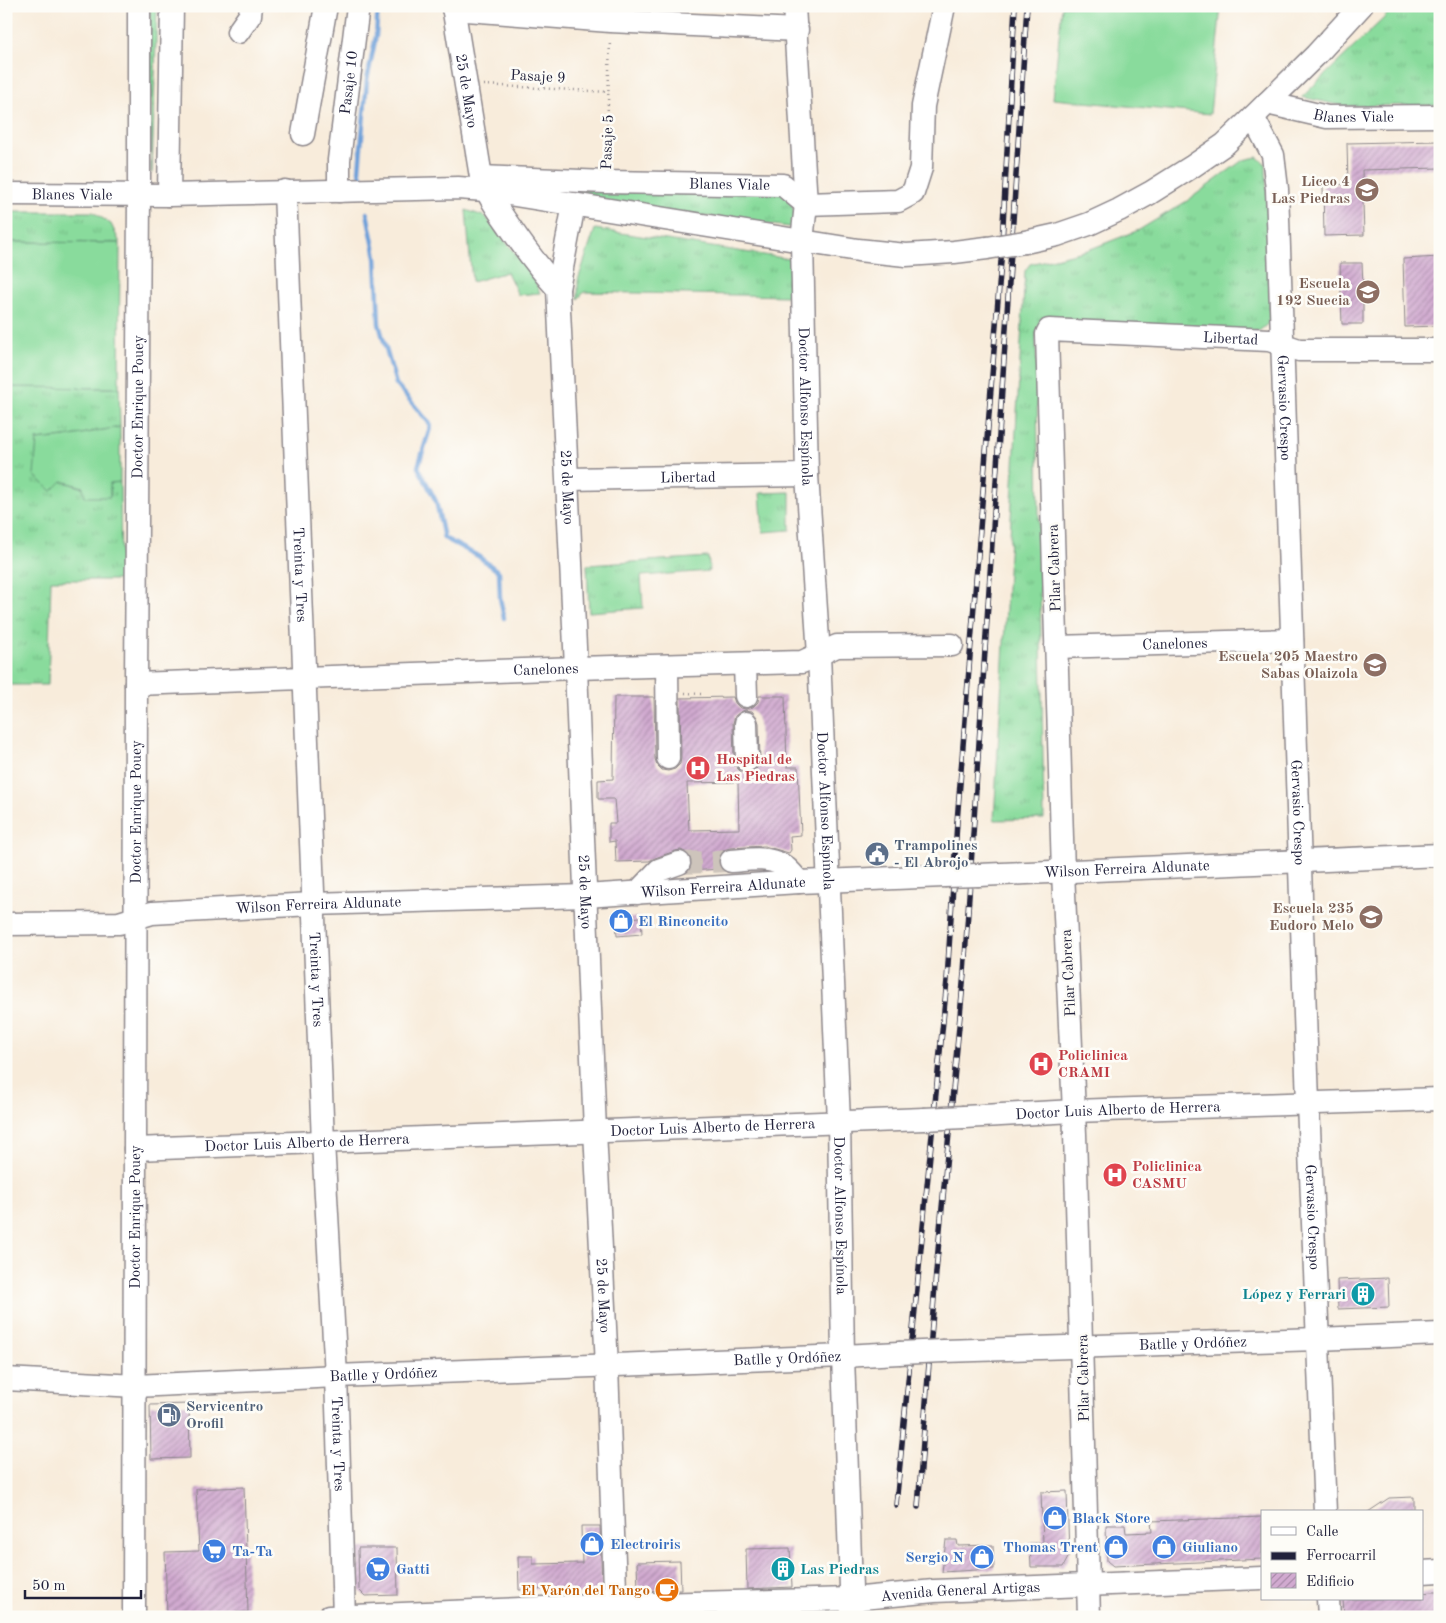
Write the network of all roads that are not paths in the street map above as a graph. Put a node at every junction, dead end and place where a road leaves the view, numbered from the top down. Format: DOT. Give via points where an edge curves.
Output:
graph roads {
  1 [pos="139,6"];
  2 [pos="172,6"];
  3 [pos="251,6"];
  4 [pos="326,6"];
  5 [pos="358,6"];
  6 [pos="794,6"];
  7 [pos="944,6"];
  8 [pos="1361,6"];
  9 [pos="453,8"];
  10 [pos="796,30"];
  11 [pos="238,32"];
  12 [pos="1260,110"];
  13 [pos="1440,116"];
  14 [pos="303,134"];
  15 [pos="483,183"];
  16 [pos="285,191"];
  17 [pos="339,191"];
  18 [pos="6,194"];
  19 [pos="140,195"];
  20 [pos="169,196"];
  21 [pos="574,204"];
  22 [pos="806,204"];
  23 [pos="802,241"];
  24 [pos="558,289"];
  25 [pos="1049,330"];
  26 [pos="1282,344"];
  27 [pos="1440,350"];
  28 [pos="807,474"];
  29 [pos="568,479"];
  30 [pos="1292,640"];
  31 [pos="952,645"];
  32 [pos="1056,647"];
  33 [pos="819,655"];
  34 [pos="745,664"];
  35 [pos="667,666"];
  36 [pos="576,668"];
  37 [pos="305,677"];
  38 [pos="136,684"];
  39 [pos="746,696"];
  40 [pos="746,723"];
  41 [pos="668,758"];
  42 [pos="747,760"];
  43 [pos="1440,855"];
  44 [pos="731,861"];
  45 [pos="1299,862"];
  46 [pos="679,863"];
  47 [pos="1064,872"];
  48 [pos="828,881"];
  49 [pos="799,882"];
  50 [pos="637,893"];
  51 [pos="585,896"];
  52 [pos="312,904"];
  53 [pos="136,918"];
  54 [pos="6,924"];
  55 [pos="1440,1099"];
  56 [pos="1308,1103"];
  57 [pos="1074,1111"];
  58 [pos="839,1122"];
  59 [pos="594,1131"];
  60 [pos="323,1142"];
  61 [pos="135,1149"];
  62 [pos="1440,1334"];
  63 [pos="1317,1339"];
  64 [pos="1082,1347"];
  65 [pos="843,1356"];
  66 [pos="607,1366"];
  67 [pos="336,1376"];
  68 [pos="6,1379"];
  69 [pos="136,1386"];
  70 [pos="1325,1510"];
  71 [pos="1440,1571"];
  72 [pos="1424,1572"];
  73 [pos="1261,1578"];
  74 [pos="1088,1585"];
  75 [pos="1328,1600"];
  76 [pos="852,1608"];
  77 [pos="616,1611"];
  78 [pos="344,1616"];
  79 [pos="134,1617"];
  80 [pos="329,1617"];
  81 [pos="1090,1617"];
  82 [pos="1329,1617"];
  1 -- 19 [label="street, Doctor Enrique Pouey"];
  2 -- 20 [label="street"];
  3 -- 11 [label="street" via="250,15"];
  4 -- 14 [label="street"];
  5 -- 17 [label="street, Pasaje 10" via="339,160"];
  6 -- 10 [label="street, Doctor Alfonso Espínola"];
  7 -- 22 [label="street" via="923,106 921,168 914,193 898,201"];
  8 -- 12 [label="street"];
  9 -- 10 [label="street"];
  9 -- 15 [label="street, 25 de Mayo"];
  10 -- 22 [label="street, Doctor Alfonso Espínola"];
  12 -- 13 [label="street, Blanes Viale" via="1327,117"];
  12 -- 23 [label="street, bridge" via="1225,144 1150,193 1089,224 1057,235 987,248 906,255"];
  12 -- 26 [label="street, Gervasio Crespo" via="1277,189"];
  15 -- 17 [label="street, Blanes Viale" via="458,188"];
  15 -- 21 [label="street"];
  15 -- 22 [label="street, Blanes Viale" via="783,185"];
  15 -- 24 [label="street, 25 de Mayo" via="534,263"];
  16 -- 17 [label="street, Blanes Viale"];
  16 -- 20 [label="street, Blanes Viale"];
  16 -- 37 [label="street, Treinta y Tres"];
  18 -- 19 [label="street, Blanes Viale"];
  19 -- 20 [label="street, Blanes Viale"];
  19 -- 38 [label="street, Doctor Enrique Pouey"];
  21 -- 23 [label="street"];
  21 -- 24 [label="street"];
  22 -- 23 [label="street, Doctor Alfonso Espínola"];
  23 -- 28 [label="street, Doctor Alfonso Espínola"];
  24 -- 29 [label="street, 25 de Mayo"];
  25 -- 26 [label="street, Libertad" via="1269,340"];
  25 -- 32 [label="street, Pilar Cabrera" via="1046,339"];
  26 -- 27 [label="street, Libertad" via="1299,350"];
  26 -- 30 [label="street, Gervasio Crespo"];
  28 -- 29 [label="street, Libertad"];
  28 -- 33 [label="street, Doctor Alfonso Espínola"];
  29 -- 36 [label="street, 25 de Mayo"];
  30 -- 32 [label="street, Canelones"];
  30 -- 45 [label="street, Gervasio Crespo"];
  31 -- 33 [label="street, Canelones" via="837,646"];
  32 -- 47 [label="street, Pilar Cabrera"];
  33 -- 34 [label="street, Canelones" via="802,662"];
  33 -- 48 [label="street, Doctor Alfonso Espínola"];
  34 -- 35 [label="street, Canelones"];
  34 -- 39 [label="street"];
  35 -- 36 [label="street, Canelones"];
  35 -- 41 [label="street"];
  36 -- 37 [label="street, Canelones"];
  36 -- 51 [label="street, 25 de Mayo"];
  37 -- 38 [label="street, Canelones"];
  37 -- 52 [label="street, Treinta y Tres"];
  38 -- 53 [label="street, Doctor Enrique Pouey"];
  40 -- 42 [label="street"];
  43 -- 45 [label="street, Wilson Ferreira Aldunate"];
  44 -- 49 [label="street" via="771,861 783,866"];
  45 -- 47 [label="street, Wilson Ferreira Aldunate"];
  45 -- 56 [label="street, Gervasio Crespo"];
  46 -- 50 [label="street" via="659,870"];
  47 -- 48 [label="street, Wilson Ferreira Aldunate, bridge"];
  47 -- 57 [label="street, Pilar Cabrera"];
  48 -- 49 [label="street, Wilson Ferreira Aldunate"];
  48 -- 58 [label="street, Doctor Alfonso Espínola"];
  49 -- 50 [label="street, Wilson Ferreira Aldunate"];
  50 -- 51 [label="street, Wilson Ferreira Aldunate"];
  51 -- 52 [label="street, Wilson Ferreira Aldunate"];
  51 -- 59 [label="street, 25 de Mayo"];
  52 -- 53 [label="street, Wilson Ferreira Aldunate" via="152,913"];
  52 -- 60 [label="street, Treinta y Tres"];
  53 -- 54 [label="street, Wilson Ferreira Aldunate" via="119,923"];
  53 -- 61 [label="street, Doctor Enrique Pouey"];
  55 -- 56 [label="street, Doctor Luis Alberto de Herrera"];
  56 -- 57 [label="street, Doctor Luis Alberto de Herrera"];
  56 -- 63 [label="street, Gervasio Crespo"];
  57 -- 58 [label="street, Doctor Luis Alberto de Herrera, bridge"];
  57 -- 64 [label="street, Pilar Cabrera"];
  58 -- 59 [label="street, Doctor Luis Alberto de Herrera"];
  58 -- 65 [label="street, Doctor Alfonso Espínola"];
  59 -- 60 [label="street, Doctor Luis Alberto de Herrera"];
  59 -- 66 [label="street, 25 de Mayo"];
  60 -- 61 [label="street, Doctor Luis Alberto de Herrera"];
  60 -- 67 [label="street, Treinta y Tres"];
  61 -- 69 [label="street, Doctor Enrique Pouey"];
  62 -- 63 [label="street, Batlle y Ordóñez"];
  63 -- 64 [label="street, Batlle y Ordóñez"];
  63 -- 70 [label="street, Gervasio Crespo"];
  64 -- 65 [label="street, Batlle y Ordóñez, bridge"];
  64 -- 74 [label="street, Pilar Cabrera"];
  65 -- 66 [label="street, Batlle y Ordóñez"];
  65 -- 76 [label="street, Doctor Alfonso Espínola"];
  66 -- 67 [label="street, Batlle y Ordóñez"];
  66 -- 77 [label="street, 25 de Mayo"];
  67 -- 69 [label="street, Batlle y Ordóñez"];
  67 -- 78 [label="street, Treinta y Tres"];
  68 -- 69 [label="street, Batlle y Ordóñez"];
  69 -- 79 [label="street, Doctor Enrique Pouey"];
  71 -- 72 [label="street"];
  73 -- 74 [label="street, Avenida General Artigas"];
  74 -- 76 [label="street, Avenida General Artigas" via="934,1591"];
  74 -- 81 [label="street, Pilar Cabrera"];
  75 -- 82 [label="street"];
  76 -- 77 [label="street, Avenida General Artigas"];
  77 -- 78 [label="street, Avenida General Artigas"];
  78 -- 80 [label="street, Avenida General Artigas"];
}
